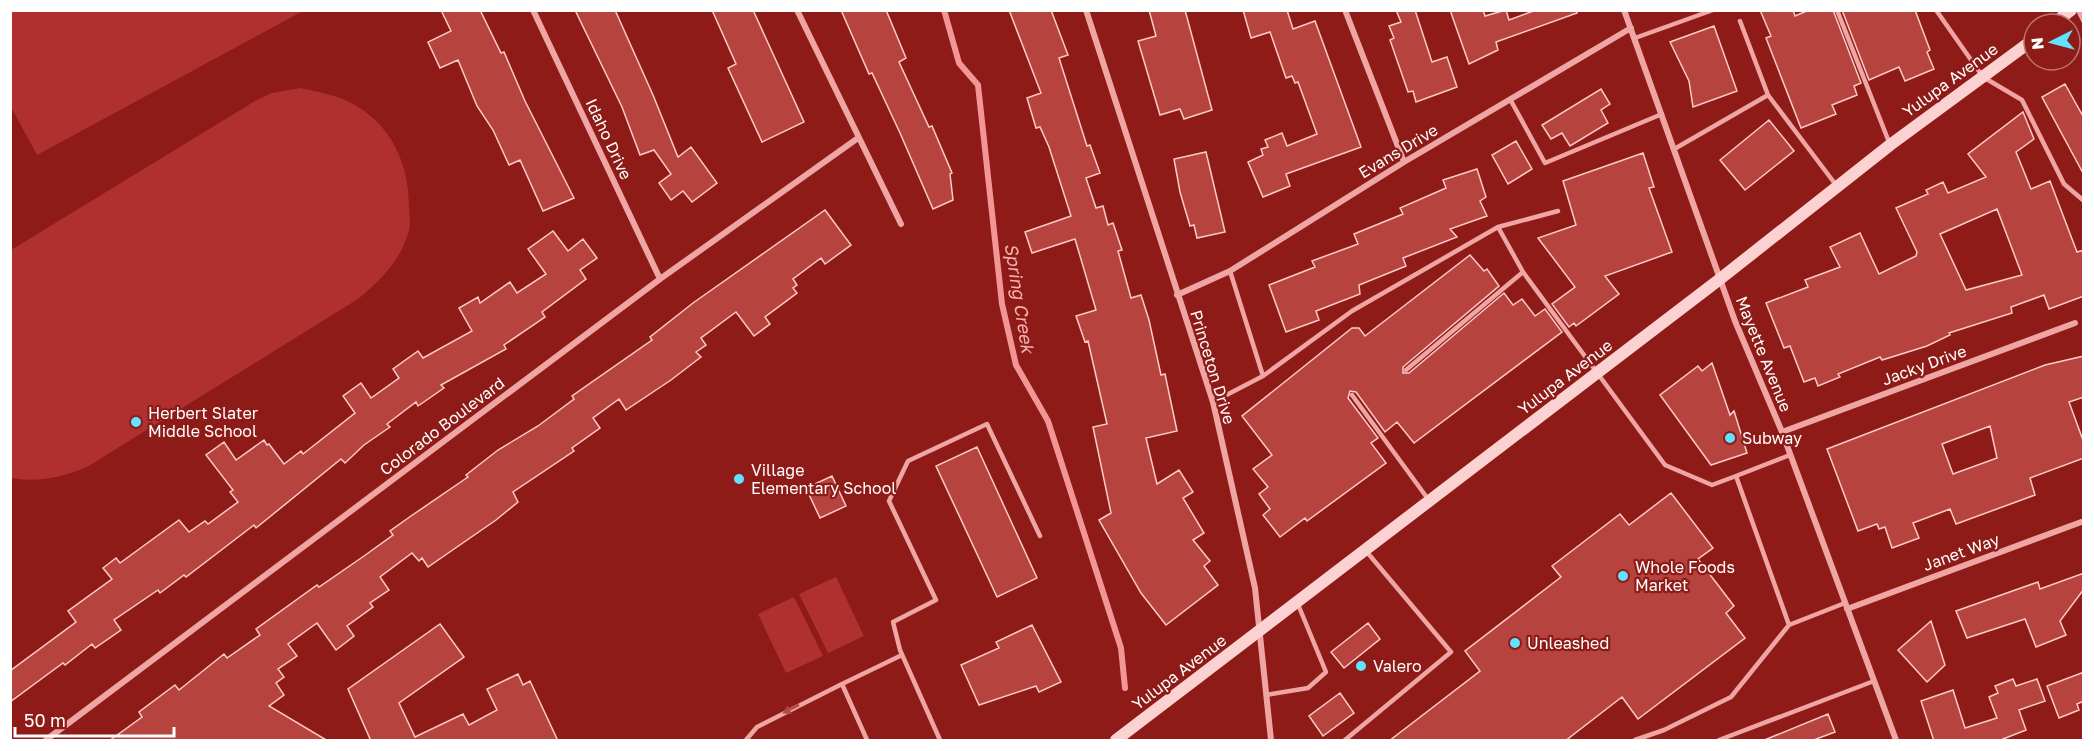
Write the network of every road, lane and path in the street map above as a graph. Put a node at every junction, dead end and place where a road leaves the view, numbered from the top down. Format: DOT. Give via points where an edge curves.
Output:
graph roads {
  1 [pos="533,10"];
  2 [pos="797,10"];
  3 [pos="1086,10"];
  4 [pos="1345,10"];
  5 [pos="1624,10"];
  6 [pos="1713,10"];
  7 [pos="1838,10"];
  8 [pos="1936,10"];
  9 [pos="2078,10"];
  10 [pos="1740,21"];
  11 [pos="2084,22"];
  12 [pos="1631,28"];
  13 [pos="1635,38"];
  14 [pos="2022,48"];
  15 [pos="1983,77"];
  16 [pos="1768,95"];
  17 [pos="1510,99"];
  18 [pos="1662,114"];
  19 [pos="858,138"];
  20 [pos="1890,145"];
  21 [pos="1676,148"];
  22 [pos="1404,162"];
  23 [pos="1838,187"];
  24 [pos="2084,201"];
  25 [pos="1558,211"];
  26 [pos="901,224"];
  27 [pos="1498,227"];
  28 [pos="1230,271"];
  29 [pos="1522,272"];
  30 [pos="660,279"];
  31 [pos="1720,279"];
  32 [pos="1177,295"];
  33 [pos="2075,323"];
  34 [pos="1406,370"];
  35 [pos="1599,372"];
  36 [pos="1263,375"];
  37 [pos="1352,395"];
  38 [pos="1213,402"];
  39 [pos="1782,432"];
  40 [pos="1790,455"];
  41 [pos="1736,476"];
  42 [pos="1429,501"];
  43 [pos="2084,521"];
  44 [pos="1040,536"];
  45 [pos="1365,550"];
  46 [pos="1297,602"];
  47 [pos="1846,606"];
  48 [pos="1789,625"];
  49 [pos="1260,631"];
  50 [pos="902,654"];
  51 [pos="1874,681"];
  52 [pos="842,684"];
  53 [pos="1266,695"];
  54 [pos="46,741"];
  55 [pos="746,741"];
  56 [pos="867,741"];
  57 [pos="940,741"];
  58 [pos="1116,741"];
  59 [pos="1271,741"];
  60 [pos="1345,741"];
  61 [pos="1635,741"];
  62 [pos="1719,741"];
  63 [pos="1896,741"];
  1 -- 30 [label="street, Idaho Drive"];
  2 -- 19 [label="street"];
  3 -- 32 [label="street, Princeton Drive"];
  4 -- 22 [label="street"];
  5 -- 12 [label="street, Mayette Avenue"];
  6 -- 13 [label="lane"];
  7 -- 20 [label="lane"];
  8 -- 15 [label="lane"];
  9 -- 11 [label="lane"];
  10 -- 16 [label="lane"];
  12 -- 13 [label="street, Mayette Avenue"];
  12 -- 17 [label="street, Evans Drive"];
  13 -- 18 [label="street, Mayette Avenue"];
  14 -- 15 [label="street, Yulupa Avenue"];
  15 -- 20 [label="street, Yulupa Avenue"];
  15 -- 24 [label="lane" via="2022,100 2064,184"];
  16 -- 21 [label="lane"];
  16 -- 23 [label="lane"];
  17 -- 18 [label="lane" via="1545,163"];
  17 -- 22 [label="street, Evans Drive"];
  18 -- 21 [label="street, Mayette Avenue"];
  19 -- 26 [label="street"];
  19 -- 30 [label="street, Colorado Boulevard"];
  20 -- 23 [label="street, Yulupa Avenue"];
  21 -- 31 [label="street, Mayette Avenue"];
  22 -- 28 [label="street, Evans Drive"];
  23 -- 31 [label="street, Yulupa Avenue"];
  25 -- 27 [label="lane"];
  27 -- 29 [label="lane"];
  27 -- 36 [label="lane" via="1352,312"];
  28 -- 32 [label="street, Evans Drive"];
  28 -- 36 [label="lane"];
  29 -- 34 [label="lane"];
  29 -- 35 [label="lane"];
  30 -- 54 [label="street, Colorado Boulevard"];
  31 -- 35 [label="street, Yulupa Avenue"];
  31 -- 39 [label="street, Mayette Avenue"];
  32 -- 38 [label="street, Princeton Drive"];
  33 -- 39 [label="street, Jacky Drive"];
  35 -- 41 [label="lane" via="1665,465 1712,485"];
  35 -- 42 [label="street, Yulupa Avenue"];
  36 -- 38 [label="lane"];
  37 -- 42 [label="lane"];
  38 -- 49 [label="street, Princeton Drive" via="1255,588"];
  39 -- 40 [label="street, Mayette Avenue"];
  40 -- 41 [label="lane"];
  40 -- 47 [label="street, Mayette Avenue"];
  41 -- 48 [label="lane"];
  42 -- 45 [label="street, Yulupa Avenue"];
  43 -- 47 [label="street, Janet Way"];
  44 -- 50 [label="lane" via="987,424 908,462 890,501 936,600 893,622"];
  45 -- 46 [label="street, Yulupa Avenue"];
  45 -- 60 [label="lane" via="1451,652"];
  46 -- 49 [label="street, Yulupa Avenue"];
  46 -- 53 [label="lane" via="1326,672 1308,688"];
  47 -- 48 [label="lane"];
  47 -- 51 [label="street, Mayette Avenue"];
  48 -- 61 [label="lane" via="1731,697"];
  49 -- 53 [label="street, Princeton Drive"];
  49 -- 58 [label="street, Yulupa Avenue"];
  50 -- 52 [label="lane"];
  50 -- 57 [label="lane"];
  51 -- 62 [label="lane"];
  51 -- 63 [label="street, Mayette Avenue"];
  52 -- 55 [label="lane, one-way" via="757,727"];
  52 -- 56 [label="lane"];
  53 -- 59 [label="street, Princeton Drive"];
}
